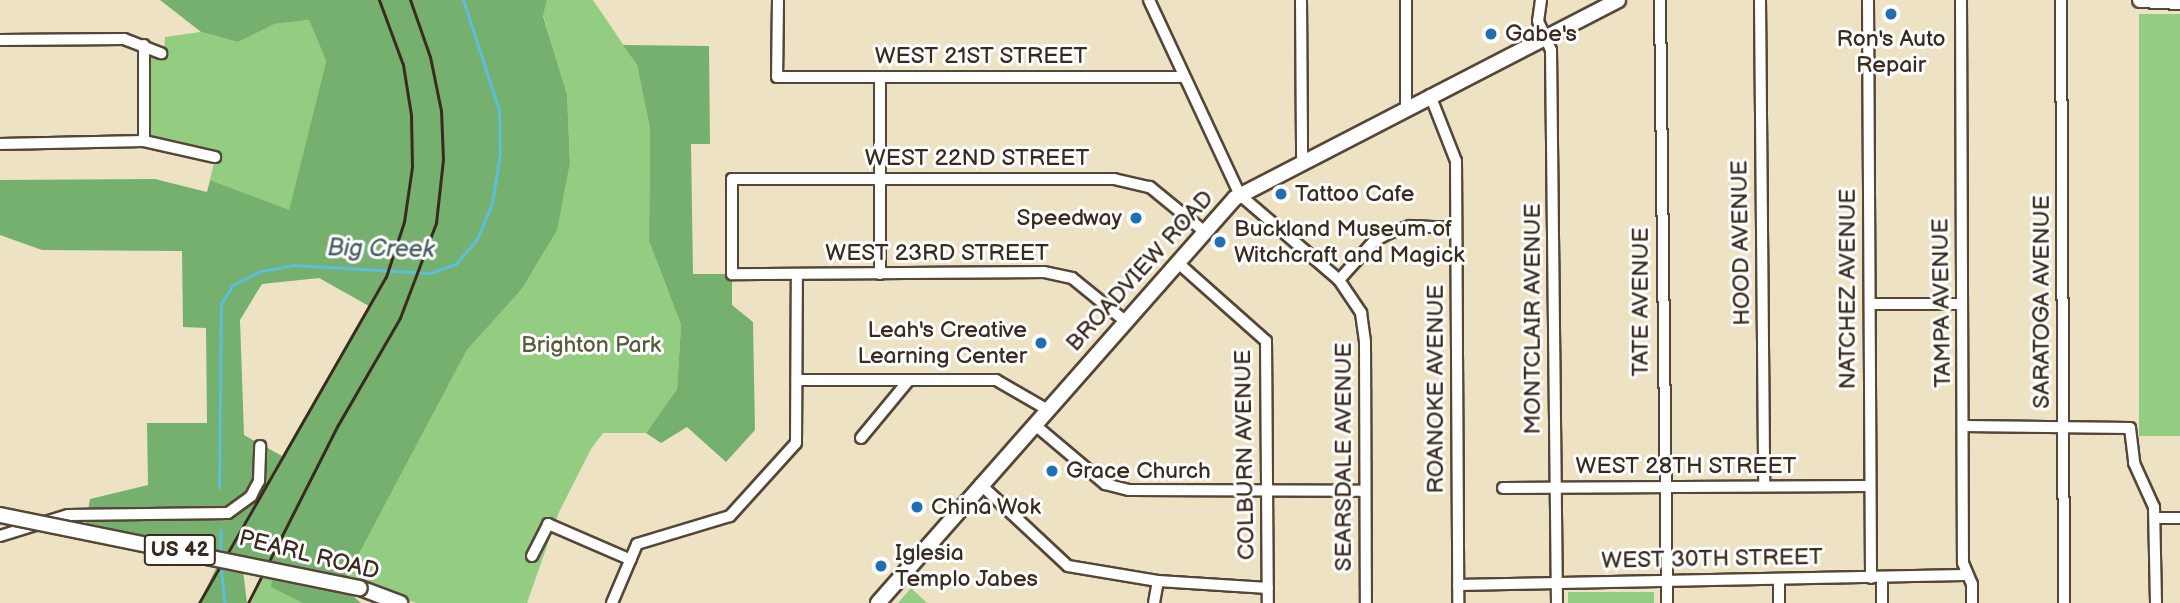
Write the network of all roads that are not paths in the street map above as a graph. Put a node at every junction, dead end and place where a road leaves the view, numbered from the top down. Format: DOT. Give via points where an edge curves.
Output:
graph roads {
  1 [pos="778,0"];
  2 [pos="1149,0"];
  3 [pos="1301,0"];
  4 [pos="1406,0"];
  5 [pos="1541,0"];
  6 [pos="1618,0"];
  7 [pos="1660,0"];
  8 [pos="1760,0"];
  9 [pos="1868,0"];
  10 [pos="1961,0"];
  11 [pos="2061,0"];
  12 [pos="2140,0"];
  13 [pos="2175,2"];
  14 [pos="1545,37"];
  15 [pos="0,40"];
  16 [pos="144,46"];
  17 [pos="161,53"];
  18 [pos="880,77"];
  19 [pos="1184,77"];
  20 [pos="1430,94"];
  21 [pos="1406,107"];
  22 [pos="144,142"];
  23 [pos="0,144"];
  24 [pos="215,157"];
  25 [pos="1302,160"];
  26 [pos="880,179"];
  27 [pos="1240,195"];
  28 [pos="1456,229"];
  29 [pos="1205,232"];
  30 [pos="1177,262"];
  31 [pos="732,274"];
  32 [pos="797,274"];
  33 [pos="880,274"];
  34 [pos="1339,280"];
  35 [pos="1870,304"];
  36 [pos="1962,304"];
  37 [pos="1125,321"];
  38 [pos="797,380"];
  39 [pos="909,380"];
  40 [pos="1048,411"];
  41 [pos="1035,425"];
  42 [pos="2064,425"];
  43 [pos="1964,426"];
  44 [pos="861,438"];
  45 [pos="260,446"];
  46 [pos="980,484"];
  47 [pos="1764,486"];
  48 [pos="1870,486"];
  49 [pos="1503,488"];
  50 [pos="1555,488"];
  51 [pos="1663,488"];
  52 [pos="1268,490"];
  53 [pos="1365,491"];
  54 [pos="0,515"];
  55 [pos="2156,518"];
  56 [pos="2180,518"];
  57 [pos="0,536"];
  58 [pos="532,556"];
  59 [pos="631,560"];
  60 [pos="1966,575"];
  61 [pos="1876,578"];
  62 [pos="1779,579"];
  63 [pos="1158,581"];
  64 [pos="1557,581"];
  65 [pos="1667,581"];
  66 [pos="1458,585"];
  67 [pos="1268,587"];
  68 [pos="380,599"];
  69 [pos="400,603"];
  70 [pos="612,603"];
  71 [pos="879,603"];
  72 [pos="1154,603"];
  73 [pos="1268,603"];
  74 [pos="1366,603"];
  75 [pos="1458,603"];
  76 [pos="1557,603"];
  77 [pos="1667,603"];
  78 [pos="1779,603"];
  79 [pos="1882,603"];
  80 [pos="1972,603"];
  81 [pos="2064,603"];
  82 [pos="2157,603"];
  1 -- 18 [label="street, WEST 21ST STREET" via="777,77"];
  2 -- 19 [label="street"];
  3 -- 25 [label="street"];
  4 -- 21 [label="street"];
  5 -- 14 [label="street, MONTCLAIR AVENUE" via="1538,21"];
  6 -- 14 [label="main road, BROADVIEW ROAD"];
  7 -- 51 [label="street, TATE AVENUE"];
  8 -- 47 [label="street, HOOD AVENUE"];
  9 -- 35 [label="street, NATCHEZ AVENUE"];
  10 -- 36 [label="street, TAMPA AVENUE"];
  11 -- 42 [label="street, SARATOGA AVENUE"];
  12 -- 13 [label="main road"];
  14 -- 20 [label="main road, BROADVIEW ROAD"];
  14 -- 50 [label="street, MONTCLAIR AVENUE" via="1551,50"];
  15 -- 16 [label="street" via="124,39"];
  16 -- 17 [label="street"];
  16 -- 22 [label="street"];
  18 -- 19 [label="street, WEST 21ST STREET"];
  18 -- 26 [label="street"];
  19 -- 27 [label="street"];
  20 -- 21 [label="main road, BROADVIEW ROAD"];
  20 -- 28 [label="street, ROANOKE AVENUE" via="1455,161"];
  21 -- 25 [label="main road, BROADVIEW ROAD"];
  22 -- 23 [label="street"];
  22 -- 24 [label="street"];
  25 -- 27 [label="main road, BROADVIEW ROAD"];
  26 -- 29 [label="street, WEST 22ND STREET" via="1130,181 1150,187"];
  26 -- 31 [label="street, WEST 22ND STREET" via="732,179"];
  26 -- 33 [label="street"];
  27 -- 29 [label="main road, BROADVIEW ROAD"];
  27 -- 34 [label="street, SEARSDALE AVENUE"];
  28 -- 34 [label="street" via="1410,226 1389,233 1374,241"];
  28 -- 66 [label="street, ROANOKE AVENUE"];
  29 -- 30 [label="main road, BROADVIEW ROAD"];
  30 -- 37 [label="main road, BROADVIEW ROAD"];
  30 -- 52 [label="street, COLBURN AVENUE" via="1266,341"];
  31 -- 32 [label="street, WEST 23RD STREET"];
  32 -- 33 [label="street, WEST 23RD STREET"];
  32 -- 38 [label="street"];
  33 -- 37 [label="street, WEST 23RD STREET" via="1044,272 1072,278"];
  34 -- 53 [label="street, SEARSDALE AVENUE" via="1361,313 1365,342"];
  35 -- 36 [label="street"];
  35 -- 48 [label="street, NATCHEZ AVENUE"];
  36 -- 43 [label="street, TAMPA AVENUE"];
  37 -- 40 [label="main road, BROADVIEW ROAD"];
  38 -- 39 [label="street"];
  38 -- 59 [label="street" via="796,443 730,516 637,544"];
  39 -- 40 [label="street" via="996,380"];
  39 -- 44 [label="street"];
  40 -- 41 [label="main road, BROADVIEW ROAD"];
  41 -- 46 [label="main road, BROADVIEW ROAD"];
  41 -- 52 [label="street" via="1105,484 1115,487"];
  42 -- 43 [label="street"];
  42 -- 55 [label="street" via="2130,428 2134,463"];
  42 -- 81 [label="street, SARATOGA AVENUE"];
  43 -- 60 [label="street, TAMPA AVENUE"];
  45 -- 57 [label="street, PEARL ROAD" via="259,481 251,496 228,513 68,515"];
  46 -- 63 [label="street" via="1068,566"];
  46 -- 71 [label="main road, BROADVIEW ROAD"];
  47 -- 48 [label="street, WEST 28TH STREET"];
  47 -- 51 [label="street, WEST 28TH STREET"];
  48 -- 61 [label="street, NATCHEZ AVENUE"];
  49 -- 50 [label="street, WEST 28TH STREET"];
  50 -- 51 [label="street, WEST 28TH STREET"];
  50 -- 64 [label="street, MONTCLAIR AVENUE"];
  51 -- 65 [label="street, TATE AVENUE"];
  52 -- 53 [label="street"];
  52 -- 67 [label="street, COLBURN AVENUE"];
  53 -- 74 [label="street, SEARSDALE AVENUE"];
  54 -- 68 [label="main road, PEARL ROAD / US 42, bridge" via="360,588"];
  55 -- 56 [label="street"];
  55 -- 82 [label="street"];
  58 -- 59 [label="street" via="548,524"];
  59 -- 70 [label="street"];
  60 -- 61 [label="street, WEST 30TH STREET"];
  60 -- 80 [label="street, TAMPA AVENUE" via="1972,584"];
  61 -- 62 [label="street, WEST 30TH STREET"];
  61 -- 79 [label="street, NATCHEZ AVENUE"];
  62 -- 65 [label="street, WEST 30TH STREET"];
  62 -- 78 [label="street"];
  63 -- 67 [label="street"];
  63 -- 72 [label="street"];
  64 -- 65 [label="street, WEST 30TH STREET"];
  64 -- 66 [label="street, WEST 30TH STREET"];
  64 -- 76 [label="street, MONTCLAIR AVENUE"];
  65 -- 77 [label="street, TATE AVENUE"];
  66 -- 75 [label="street, ROANOKE AVENUE"];
  67 -- 73 [label="street, COLBURN AVENUE"];
  68 -- 69 [label="main road, PEARL ROAD / US 42"];
}
